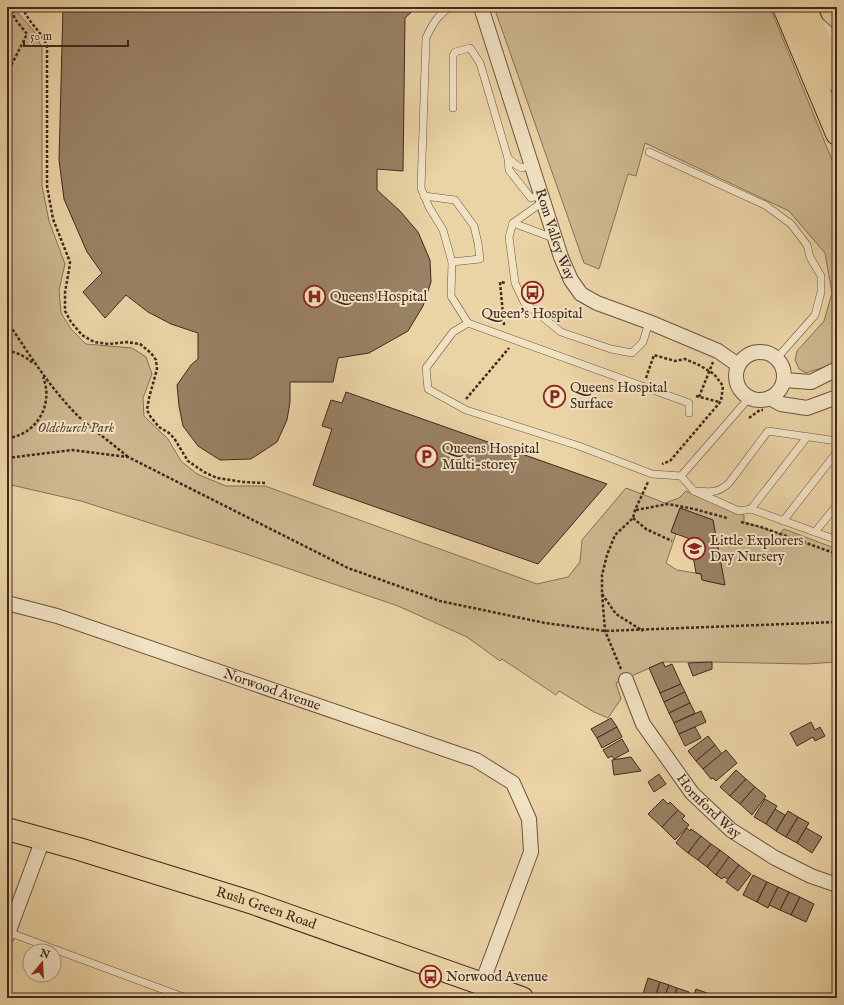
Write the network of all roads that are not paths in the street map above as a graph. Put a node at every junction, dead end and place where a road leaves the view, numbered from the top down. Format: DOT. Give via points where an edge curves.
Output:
graph roads {
  1 [pos="451,7"];
  2 [pos="481,7"];
  3 [pos="784,7"];
  4 [pos="808,12"];
  5 [pos="837,35"];
  6 [pos="837,81"];
  7 [pos="453,108"];
  8 [pos="837,134"];
  9 [pos="649,152"];
  10 [pos="508,158"];
  11 [pos="531,165"];
  12 [pos="424,196"];
  13 [pos="542,198"];
  14 [pos="513,224"];
  15 [pos="556,239"];
  16 [pos="452,262"];
  17 [pos="649,322"];
  18 [pos="468,323"];
  19 [pos="777,358"];
  20 [pos="738,365"];
  21 [pos="837,369"];
  22 [pos="784,380"];
  23 [pos="837,397"];
  24 [pos="749,398"];
  25 [pos="770,398"];
  26 [pos="689,413"];
  27 [pos="807,437"];
  28 [pos="837,441"];
  29 [pos="837,452"];
  30 [pos="682,476"];
  31 [pos="694,491"];
  32 [pos="837,505"];
  33 [pos="751,509"];
  34 [pos="783,521"];
  35 [pos="815,532"];
  36 [pos="837,540"];
  37 [pos="7,603"];
  38 [pos="626,680"];
  39 [pos="7,829"];
  40 [pos="43,839"];
  41 [pos="837,885"];
  42 [pos="8,934"];
  43 [pos="482,983"];
  44 [pos="186,998"];
  45 [pos="522,998"];
  1 -- 12 [label="lane" via="433,23 426,38 421,188"];
  2 -- 11 [label="street, Rom Valley Way"];
  3 -- 8 [label="main road"];
  4 -- 5 [label="street" via="828,34"];
  4 -- 6 [label="main road"];
  7 -- 10 [label="lane" via="454,52 470,48 480,63"];
  9 -- 19 [label="lane" via="765,206 791,224 807,245 821,276 821,292 815,315"];
  10 -- 11 [label="lane" via="522,168"];
  10 -- 13 [label="lane" via="509,170 531,198"];
  11 -- 13 [label="street, Rom Valley Way"];
  12 -- 16 [label="lane" via="443,230"];
  12 -- 16 [label="lane" via="455,200 474,226 480,258"];
  13 -- 14 [label="lane"];
  13 -- 15 [label="street, Rom Valley Way"];
  14 -- 15 [label="lane"];
  14 -- 17 [label="lane" via="509,237 515,283 524,302 561,332 611,349 632,353 643,342"];
  15 -- 17 [label="street, Rom Valley Way" via="571,280 581,294 597,303"];
  16 -- 18 [label="lane" via="451,296"];
  17 -- 20 [label="street, Rom Valley Way" via="718,351"];
  18 -- 26 [label="lane" via="689,403"];
  18 -- 30 [label="lane" via="453,332 426,368 428,389 466,410 579,446 652,474"];
  19 -- 20 [label="street" via="764,352 756,352 749,354"];
  19 -- 22 [label="street" via="783,368"];
  20 -- 24 [label="street" via="737,384"];
  21 -- 22 [label="street" via="811,382"];
  22 -- 25 [label="street" via="779,391"];
  23 -- 25 [label="street" via="807,408 781,404"];
  24 -- 25 [label="street"];
  24 -- 30 [label="lane"];
  27 -- 28 [label="lane"];
  27 -- 31 [label="lane" via="768,431 722,489 713,492"];
  27 -- 33 [label="lane"];
  29 -- 34 [label="lane"];
  30 -- 31 [label="lane"];
  31 -- 33 [label="lane" via="739,511"];
  32 -- 35 [label="lane"];
  33 -- 34 [label="lane"];
  34 -- 35 [label="lane"];
  35 -- 36 [label="lane"];
  37 -- 43 [label="street, Norwood Avenue" via="57,616 476,760 513,784 529,819 531,852"];
  38 -- 41 [label="street, Hornford Way" via="643,724 692,793 731,830 775,858 811,876"];
  39 -- 40 [label="main road, Rush Green Road"];
  40 -- 42 [label="street"];
  40 -- 43 [label="main road, Rush Green Road" via="250,902"];
  42 -- 44 [label="lane"];
  43 -- 45 [label="main road, Rush Green Road"];
}
